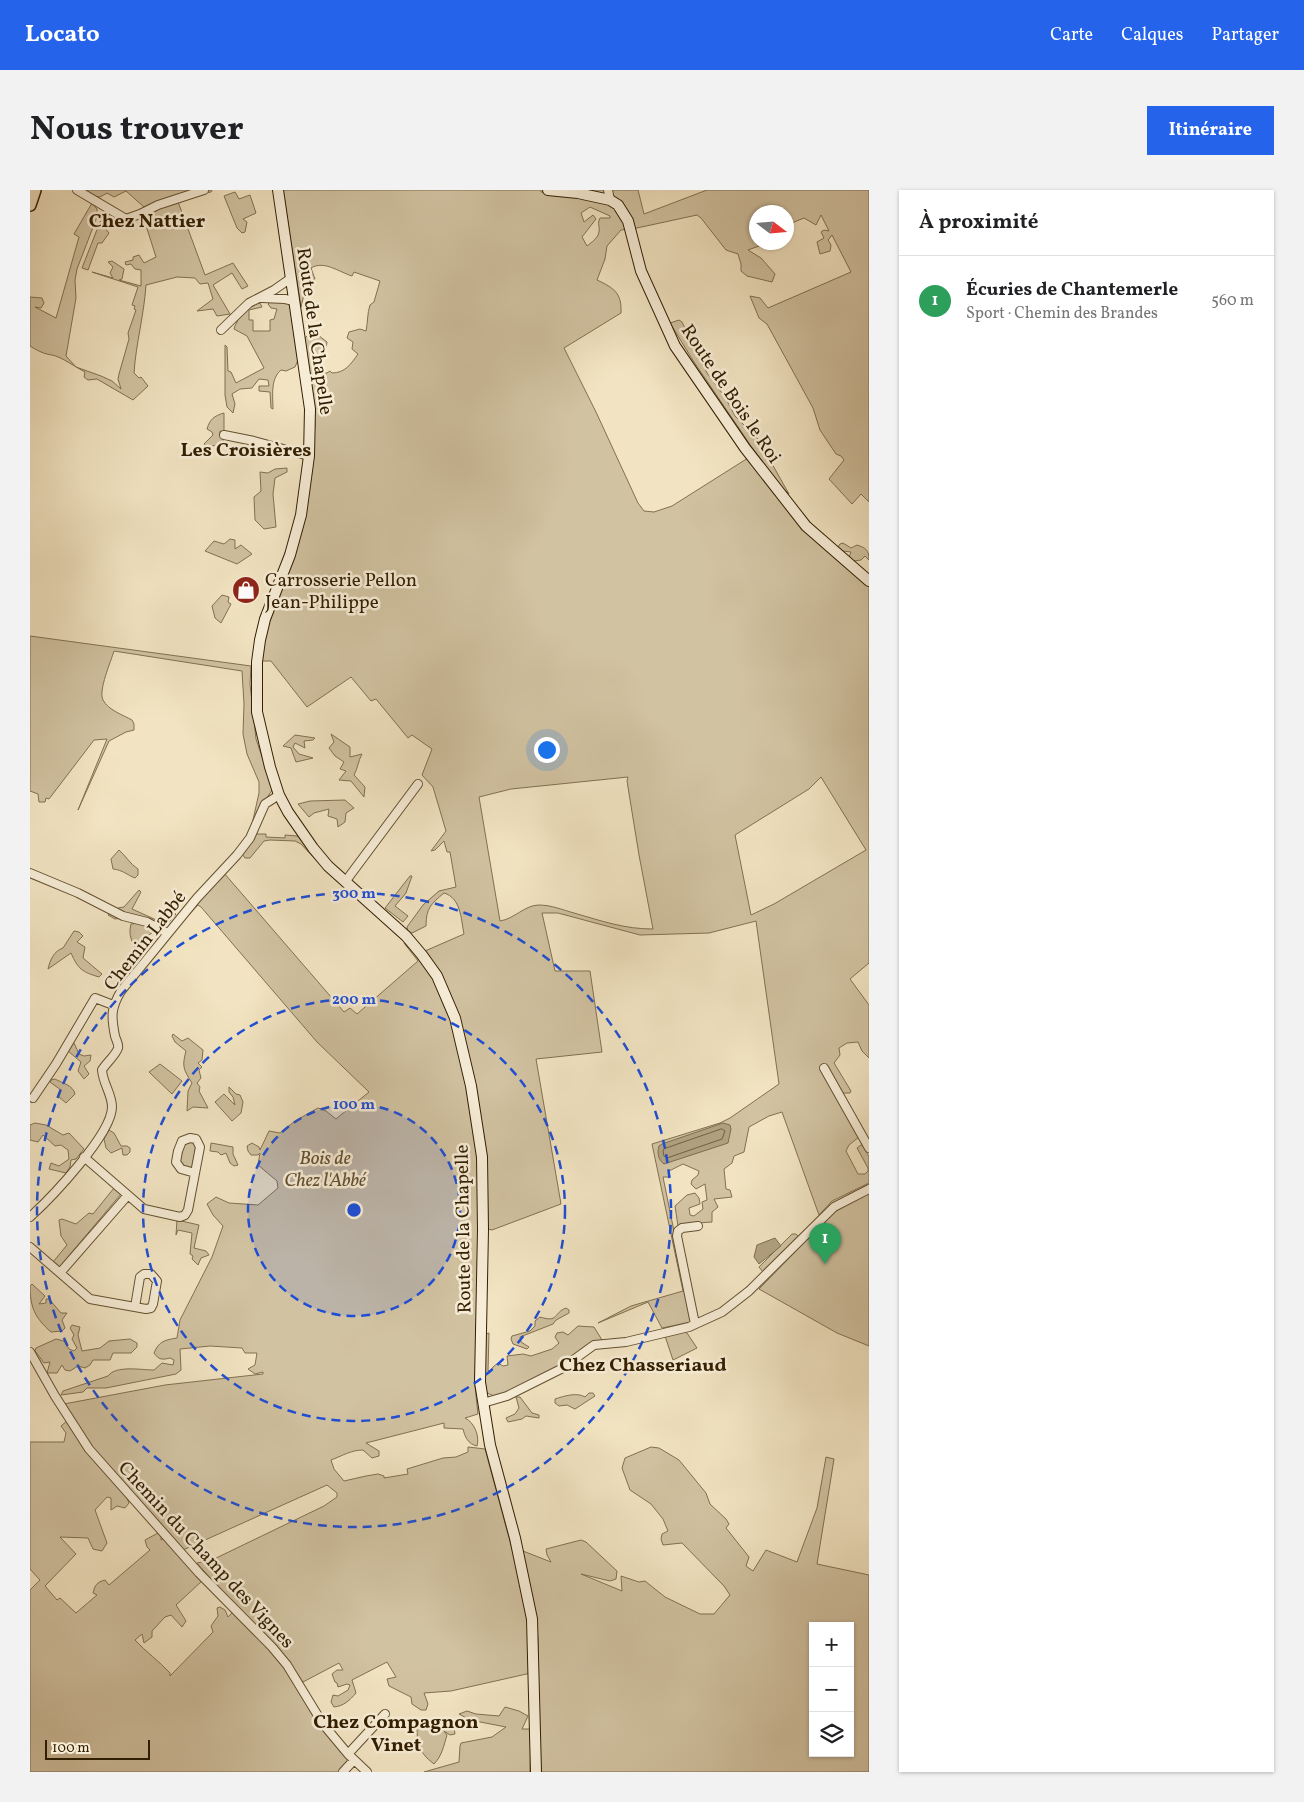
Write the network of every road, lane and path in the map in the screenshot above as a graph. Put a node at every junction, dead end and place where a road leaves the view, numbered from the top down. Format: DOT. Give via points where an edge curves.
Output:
graph roads {
  1 [pos="35,190"];
  2 [pos="77,190"];
  3 [pos="204,190"];
  4 [pos="278,190"];
  5 [pos="548,190"];
  6 [pos="609,195"];
  7 [pos="30,205"];
  8 [pos="291,278"];
  9 [pos="260,298"];
  10 [pos="294,302"];
  11 [pos="221,330"];
  12 [pos="224,435"];
  13 [pos="309,456"];
  14 [pos="869,581"];
  15 [pos="418,784"];
  16 [pos="279,795"];
  17 [pos="30,873"];
  18 [pos="345,882"];
  19 [pos="167,933"];
  20 [pos="113,1005"];
  21 [pos="824,1068"];
  22 [pos="33,1098"];
  23 [pos="869,1148"];
  24 [pos="84,1157"];
  25 [pos="195,1173"];
  26 [pos="869,1190"];
  27 [pos="128,1195"];
  28 [pos="30,1217"];
  29 [pos="698,1226"];
  30 [pos="30,1247"];
  31 [pos="60,1273"];
  32 [pos="135,1307"];
  33 [pos="695,1324"];
  34 [pos="30,1352"];
  35 [pos="483,1403"];
  36 [pos="385,1714"];
  37 [pos="351,1757"];
  38 [pos="344,1772"];
  39 [pos="367,1772"];
  40 [pos="536,1772"];
  1 -- 7 [label="main road"];
  2 -- 3 [label="street" via="126,219"];
  4 -- 8 [label="main road, Route de la Chapelle"];
  5 -- 6 [label="main road, Route de Bois le Roi"];
  6 -- 14 [label="main road, Route de Bois le Roi" via="628,221 641,271 675,346 745,448 806,526"];
  8 -- 9 [label="street"];
  8 -- 10 [label="main road, Route de la Chapelle"];
  9 -- 10 [label="street" via="285,298"];
  9 -- 11 [label="street" via="249,303"];
  10 -- 13 [label="main road, Route de la Chapelle" via="310,409"];
  12 -- 13 [label="street"];
  13 -- 16 [label="main road, Route de la Chapelle" via="296,536 265,619 257,662 257,712"];
  15 -- 18 [label="street"];
  16 -- 18 [label="main road, Route de la Chapelle" via="313,848"];
  16 -- 19 [label="street, Chemin Labbé" via="265,804 250,838 238,855"];
  17 -- 19 [label="street"];
  18 -- 35 [label="main road, Route de la Chapelle" via="406,936 422,955 437,976 455,1018 471,1086 482,1157 480,1382"];
  19 -- 20 [label="street, Chemin Labbé" via="121,990"];
  20 -- 22 [label="street" via="95,998"];
  20 -- 24 [label="street, Chemin Labbé" via="112,1023 118,1045 102,1070 112,1109 105,1129"];
  21 -- 23 [label="street"];
  24 -- 27 [label="street"];
  24 -- 28 [label="street, Chemin Labbé" via="49,1200"];
  25 -- 25 [label="street" via="199,1142 186,1139 182,1141 176,1162 182,1169"];
  25 -- 27 [label="street" via="188,1210 180,1217 144,1209"];
  26 -- 33 [label="street" via="834,1207 749,1291 722,1312"];
  27 -- 31 [label="street"];
  29 -- 33 [label="street" via="682,1228 677,1236"];
  30 -- 31 [label="street"];
  31 -- 32 [label="street" via="90,1300"];
  32 -- 32 [label="street" via="146,1309 153,1304 157,1281 151,1274 140,1277"];
  33 -- 35 [label="street" via="626,1342 594,1345 561,1369 507,1396"];
  34 -- 37 [label="street, Chemin du Champ des Vignes" via="89,1449 199,1572 272,1647 287,1665 323,1724"];
  35 -- 40 [label="main road, Route de la Chapelle" via="532,1619"];
  36 -- 37 [label="street"];
  37 -- 38 [label="street"];
  37 -- 39 [label="street, Chemin du Champ des Vignes"];
}
